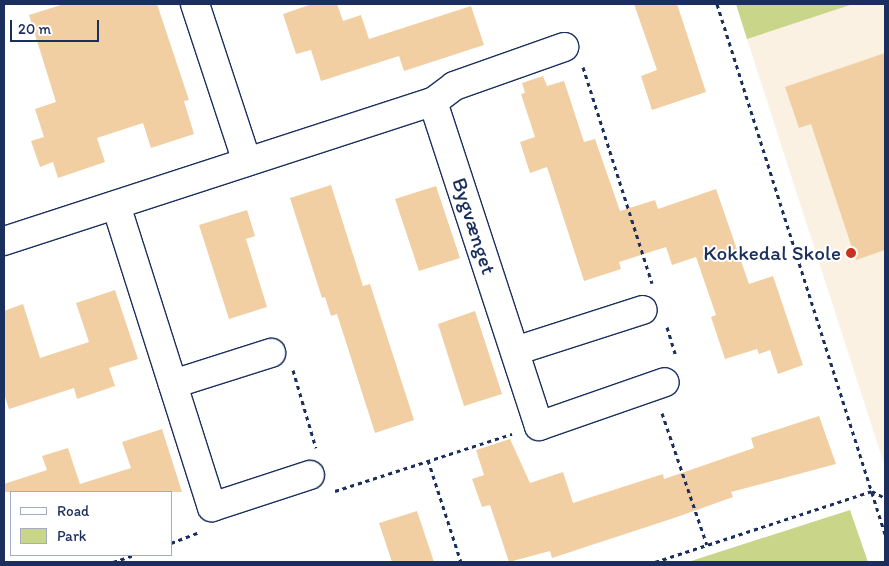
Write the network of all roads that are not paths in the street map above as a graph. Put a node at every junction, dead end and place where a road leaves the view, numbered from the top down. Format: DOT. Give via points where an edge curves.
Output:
graph roads {
  1 [pos="196,4"];
  2 [pos="564,47"];
  3 [pos="433,102"];
  4 [pos="247,162"];
  5 [pos="116,205"];
  6 [pos="4,239"];
  7 [pos="654,308"];
  8 [pos="515,351"];
  9 [pos="271,353"];
  10 [pos="665,382"];
  11 [pos="173,384"];
  12 [pos="310,476"];
  1 -- 4 [label="street"];
  2 -- 3 [label="street" via="454,86"];
  3 -- 4 [label="street"];
  3 -- 8 [label="street, Bygvænget"];
  4 -- 5 [label="street"];
  5 -- 6 [label="street"];
  5 -- 11 [label="street"];
  7 -- 8 [label="street"];
  8 -- 10 [label="street, Bygvænget" via="539,426"];
  9 -- 11 [label="street"];
  11 -- 12 [label="street" via="212,507"];
}
